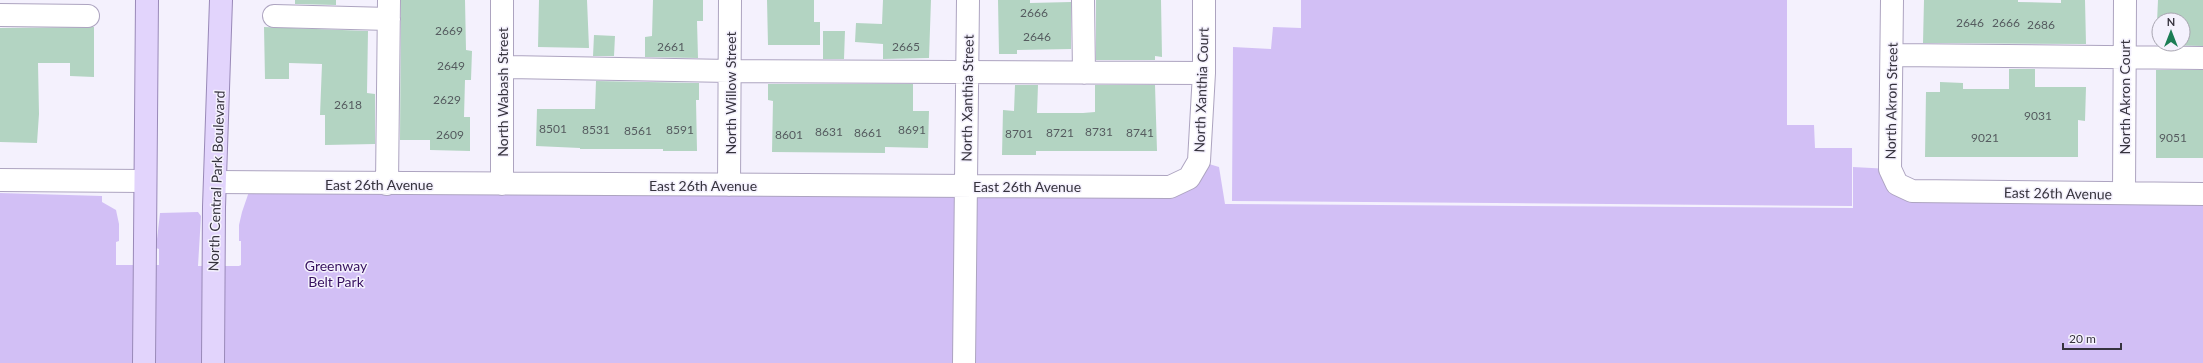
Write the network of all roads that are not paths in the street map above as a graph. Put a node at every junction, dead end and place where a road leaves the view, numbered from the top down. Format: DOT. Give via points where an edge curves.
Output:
graph roads {
  1 [pos="147,0"];
  2 [pos="221,0"];
  3 [pos="502,0"];
  4 [pos="730,0"];
  5 [pos="968,0"];
  6 [pos="1083,0"];
  7 [pos="1204,0"];
  8 [pos="1892,0"];
  9 [pos="2125,0"];
  10 [pos="389,9"];
  11 [pos="0,15"];
  12 [pos="88,16"];
  13 [pos="274,16"];
  14 [pos="1892,55"];
  15 [pos="2124,57"];
  16 [pos="2203,58"];
  17 [pos="502,67"];
  18 [pos="730,71"];
  19 [pos="967,71"];
  20 [pos="1084,73"];
  21 [pos="1204,73"];
  22 [pos="1189,178"];
  23 [pos="0,180"];
  24 [pos="145,182"];
  25 [pos="215,182"];
  26 [pos="387,184"];
  27 [pos="502,184"];
  28 [pos="729,185"];
  29 [pos="966,186"];
  30 [pos="1912,191"];
  31 [pos="2124,193"];
  32 [pos="2203,194"];
  33 [pos="144,363"];
  34 [pos="213,363"];
  35 [pos="964,363"];
  1 -- 24 [label="main road"];
  2 -- 25 [label="main road, North Central Park Boulevard"];
  3 -- 17 [label="street, North Wabash Street"];
  4 -- 18 [label="street, North Willow Street"];
  5 -- 19 [label="street, North Xanthia Street"];
  6 -- 20 [label="street"];
  7 -- 21 [label="street, North Xanthia Court"];
  8 -- 14 [label="street, North Akron Street"];
  9 -- 15 [label="street, North Akron Court"];
  10 -- 13 [label="street"];
  10 -- 26 [label="street"];
  11 -- 12 [label="street"];
  14 -- 15 [label="street"];
  14 -- 30 [label="street, North Akron Street" via="1890,168 1897,184"];
  15 -- 16 [label="street"];
  15 -- 31 [label="street, North Akron Court"];
  17 -- 18 [label="street"];
  17 -- 27 [label="street, North Wabash Street"];
  18 -- 19 [label="street"];
  18 -- 28 [label="street, North Willow Street"];
  19 -- 20 [label="street"];
  19 -- 29 [label="street, North Xanthia Street"];
  20 -- 21 [label="street"];
  21 -- 22 [label="street, North Xanthia Court" via="1199,161"];
  22 -- 29 [label="street, East 26th Avenue" via="1170,187"];
  23 -- 24 [label="street"];
  24 -- 33 [label="main road"];
  25 -- 26 [label="street, East 26th Avenue"];
  25 -- 34 [label="main road, North Central Park Boulevard"];
  26 -- 27 [label="street, East 26th Avenue"];
  27 -- 28 [label="street, East 26th Avenue"];
  28 -- 29 [label="street, East 26th Avenue"];
  29 -- 35 [label="street, North Xanthia Street"];
  30 -- 31 [label="street, East 26th Avenue"];
  31 -- 32 [label="street, East 26th Avenue"];
}
